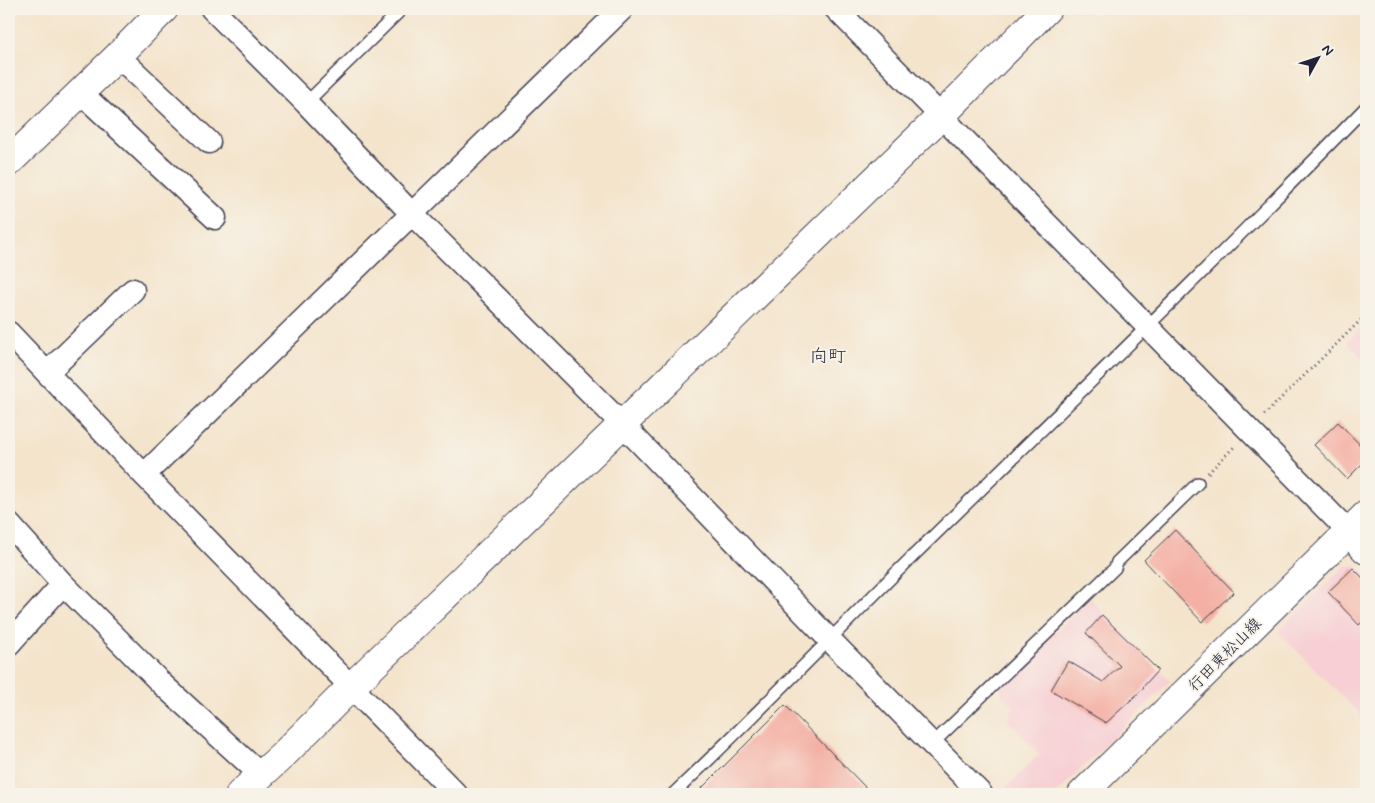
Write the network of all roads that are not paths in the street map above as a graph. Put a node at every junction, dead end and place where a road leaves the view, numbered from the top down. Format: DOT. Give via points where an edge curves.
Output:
graph roads {
  1 [pos="164,9"];
  2 [pos="212,9"];
  3 [pos="402,9"];
  4 [pos="622,9"];
  5 [pos="836,9"];
  6 [pos="1047,9"];
  7 [pos="118,56"];
  8 [pos="80,92"];
  9 [pos="306,103"];
  10 [pos="1366,107"];
  11 [pos="941,116"];
  12 [pos="209,142"];
  13 [pos="9,162"];
  14 [pos="411,213"];
  15 [pos="215,218"];
  16 [pos="133,290"];
  17 [pos="1147,326"];
  18 [pos="9,333"];
  19 [pos="47,373"];
  20 [pos="623,425"];
  21 [pos="144,475"];
  22 [pos="1198,483"];
  23 [pos="9,524"];
  24 [pos="1360,532"];
  25 [pos="63,584"];
  26 [pos="829,639"];
  27 [pos="9,644"];
  28 [pos="351,687"];
  29 [pos="932,744"];
  30 [pos="261,775"];
  31 [pos="240,794"];
  32 [pos="456,794"];
  33 [pos="673,794"];
  34 [pos="981,794"];
  35 [pos="1082,794"];
  1 -- 7 [label="street"];
  2 -- 9 [label="street"];
  3 -- 9 [label="lane"];
  4 -- 14 [label="street"];
  5 -- 11 [label="street"];
  6 -- 11 [label="street"];
  7 -- 8 [label="street"];
  7 -- 12 [label="street"];
  8 -- 13 [label="street"];
  8 -- 15 [label="street"];
  9 -- 14 [label="street"];
  10 -- 17 [label="lane"];
  11 -- 17 [label="street"];
  11 -- 20 [label="street"];
  14 -- 20 [label="street"];
  14 -- 21 [label="street"];
  16 -- 19 [label="street"];
  17 -- 24 [label="street"];
  17 -- 26 [label="lane"];
  18 -- 19 [label="street"];
  19 -- 21 [label="street"];
  20 -- 26 [label="street"];
  20 -- 28 [label="street"];
  21 -- 28 [label="street"];
  22 -- 29 [label="lane" via="1117,562 1115,568"];
  23 -- 25 [label="street"];
  24 -- 35 [label="street, 行田東松山線"];
  25 -- 27 [label="street"];
  25 -- 30 [label="street" via="162,684"];
  26 -- 29 [label="street"];
  26 -- 33 [label="lane"];
  28 -- 30 [label="street"];
  28 -- 32 [label="street"];
  29 -- 34 [label="street"];
  30 -- 31 [label="street"];
}
